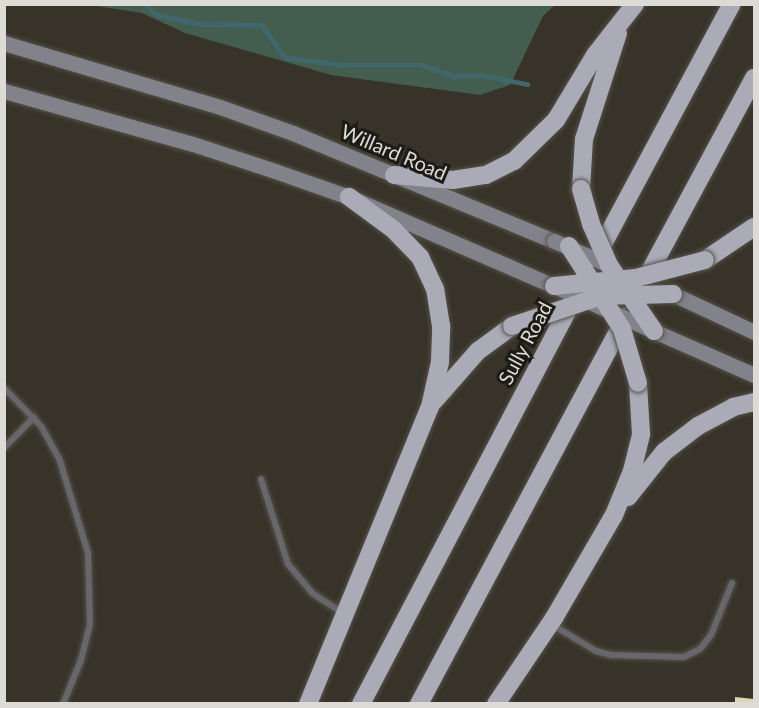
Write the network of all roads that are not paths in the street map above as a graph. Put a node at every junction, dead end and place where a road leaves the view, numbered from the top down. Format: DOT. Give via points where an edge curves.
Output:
graph roads {
  1 [pos="635,4"];
  2 [pos="732,4"];
  3 [pos="623,20"];
  4 [pos="4,43"];
  5 [pos="754,78"];
  6 [pos="4,92"];
  7 [pos="394,175"];
  8 [pos="349,197"];
  9 [pos="754,227"];
  10 [pos="561,244"];
  11 [pos="622,279"];
  12 [pos="554,286"];
  13 [pos="593,293"];
  14 [pos="678,297"];
  15 [pos="612,310"];
  16 [pos="754,332"];
  17 [pos="659,333"];
  18 [pos="754,375"];
  19 [pos="4,388"];
  20 [pos="754,402"];
  21 [pos="430,407"];
  22 [pos="34,417"];
  23 [pos="4,448"];
  24 [pos="261,478"];
  25 [pos="614,515"];
  26 [pos="732,583"];
  27 [pos="343,613"];
  28 [pos="550,624"];
  29 [pos="63,704"];
  30 [pos="308,704"];
  31 [pos="361,704"];
  32 [pos="419,704"];
  33 [pos="496,704"];
  1 -- 3 [label="highway"];
  2 -- 31 [label="highway, Sully Road"];
  3 -- 7 [label="highway" via="595,55 556,120 514,161 486,175 453,180"];
  3 -- 11 [label="highway, bridge" via="584,139 581,189 591,225"];
  4 -- 7 [label="main road, Willard Road" via="220,107"];
  5 -- 32 [label="highway"];
  6 -- 8 [label="main road" via="193,144"];
  7 -- 10 [label="main road, Willard Road"];
  8 -- 12 [label="main road"];
  8 -- 21 [label="highway" via="394,230 420,257 435,289 441,344"];
  9 -- 11 [label="highway, bridge" via="705,260"];
  10 -- 11 [label="main road, Willard Road, bridge"];
  10 -- 13 [label="highway, bridge"];
  11 -- 13 [label="highway, bridge"];
  11 -- 14 [label="highway, bridge"];
  11 -- 17 [label="highway, bridge"];
  12 -- 13 [label="highway, bridge"];
  13 -- 15 [label="highway, bridge"];
  13 -- 21 [label="highway, bridge" via="512,326 478,351"];
  14 -- 16 [label="main road"];
  15 -- 17 [label="main road, bridge"];
  15 -- 25 [label="highway, bridge" via="630,347 638,383 641,435"];
  17 -- 18 [label="main road"];
  19 -- 22 [label="lane"];
  20 -- 25 [label="highway" via="733,407 698,426 664,452"];
  21 -- 27 [label="highway"];
  22 -- 23 [label="lane"];
  22 -- 29 [label="lane" via="67,478 78,510 91,581 88,635"];
  24 -- 27 [label="lane" via="288,564 312,593"];
  25 -- 28 [label="highway"];
  26 -- 28 [label="lane" via="711,635 700,649 684,657 611,655"];
  27 -- 30 [label="highway"];
  28 -- 33 [label="highway"];
}
